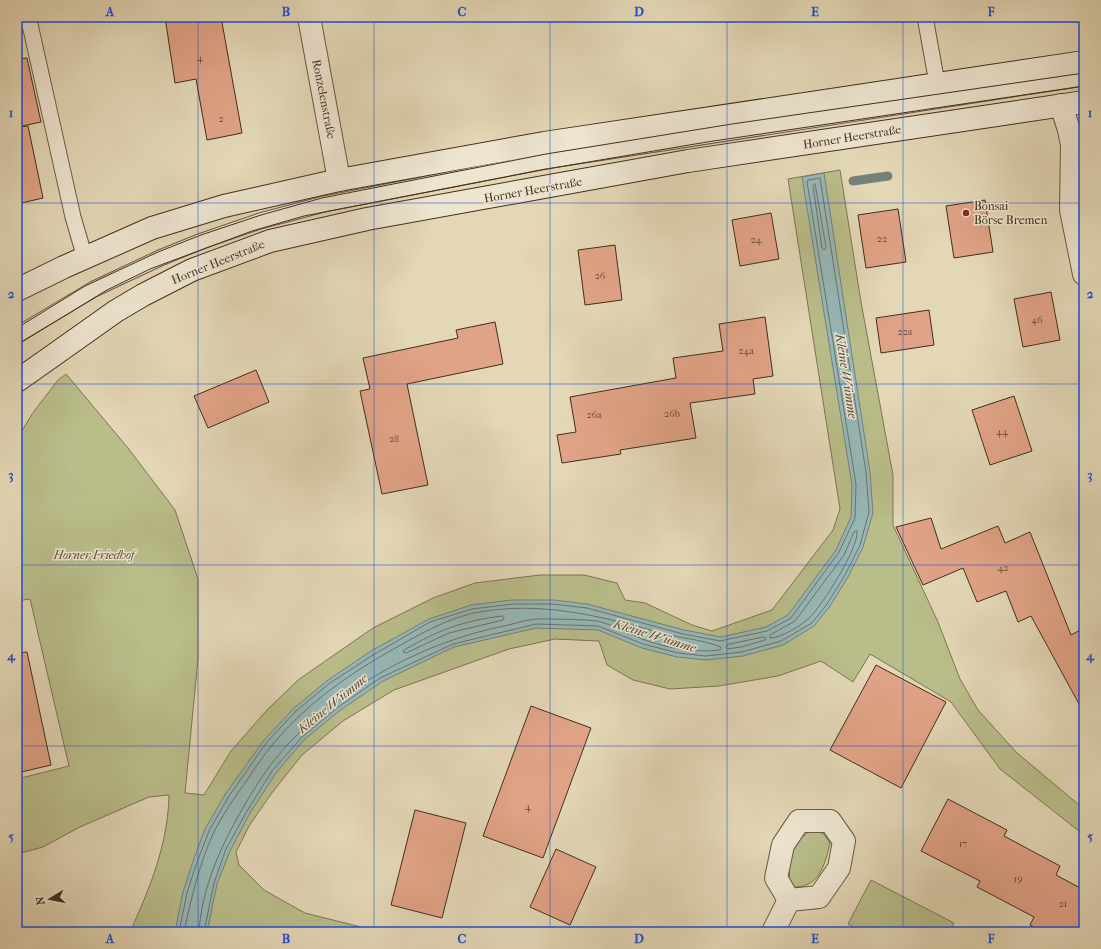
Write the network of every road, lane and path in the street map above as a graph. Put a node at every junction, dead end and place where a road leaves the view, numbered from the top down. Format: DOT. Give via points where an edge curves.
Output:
graph roads {
  1 [pos="309,17"];
  2 [pos="925,17"];
  3 [pos="20,22"];
  4 [pos="1084,62"];
  5 [pos="1084,78"];
  6 [pos="937,83"];
  7 [pos="1084,102"];
  8 [pos="1061,105"];
  9 [pos="340,180"];
  10 [pos="84,258"];
  11 [pos="1084,274"];
  12 [pos="17,290"];
  13 [pos="17,336"];
  14 [pos="17,381"];
  15 [pos="789,900"];
  16 [pos="773,932"];
  1 -- 9 [label="main road, Ronzelenstraße"];
  2 -- 6 [label="lane"];
  3 -- 10 [label="lane" via="29,20"];
  4 -- 6 [label="main road"];
  5 -- 13 [label="lane" via="553,160 324,204 260,221 160,258 94,289"];
  6 -- 9 [label="main road" via="544,143"];
  7 -- 8 [label="main road, Horner Heerstraße"];
  8 -- 11 [label="main road" via="1072,145 1071,210"];
  8 -- 14 [label="main road, Horner Heerstraße" via="688,161 367,219 270,242 192,270 143,294"];
  9 -- 10 [label="main road" via="224,206 152,228"];
  10 -- 12 [label="main road"];
  15 -- 16 [label="main road"];
}
